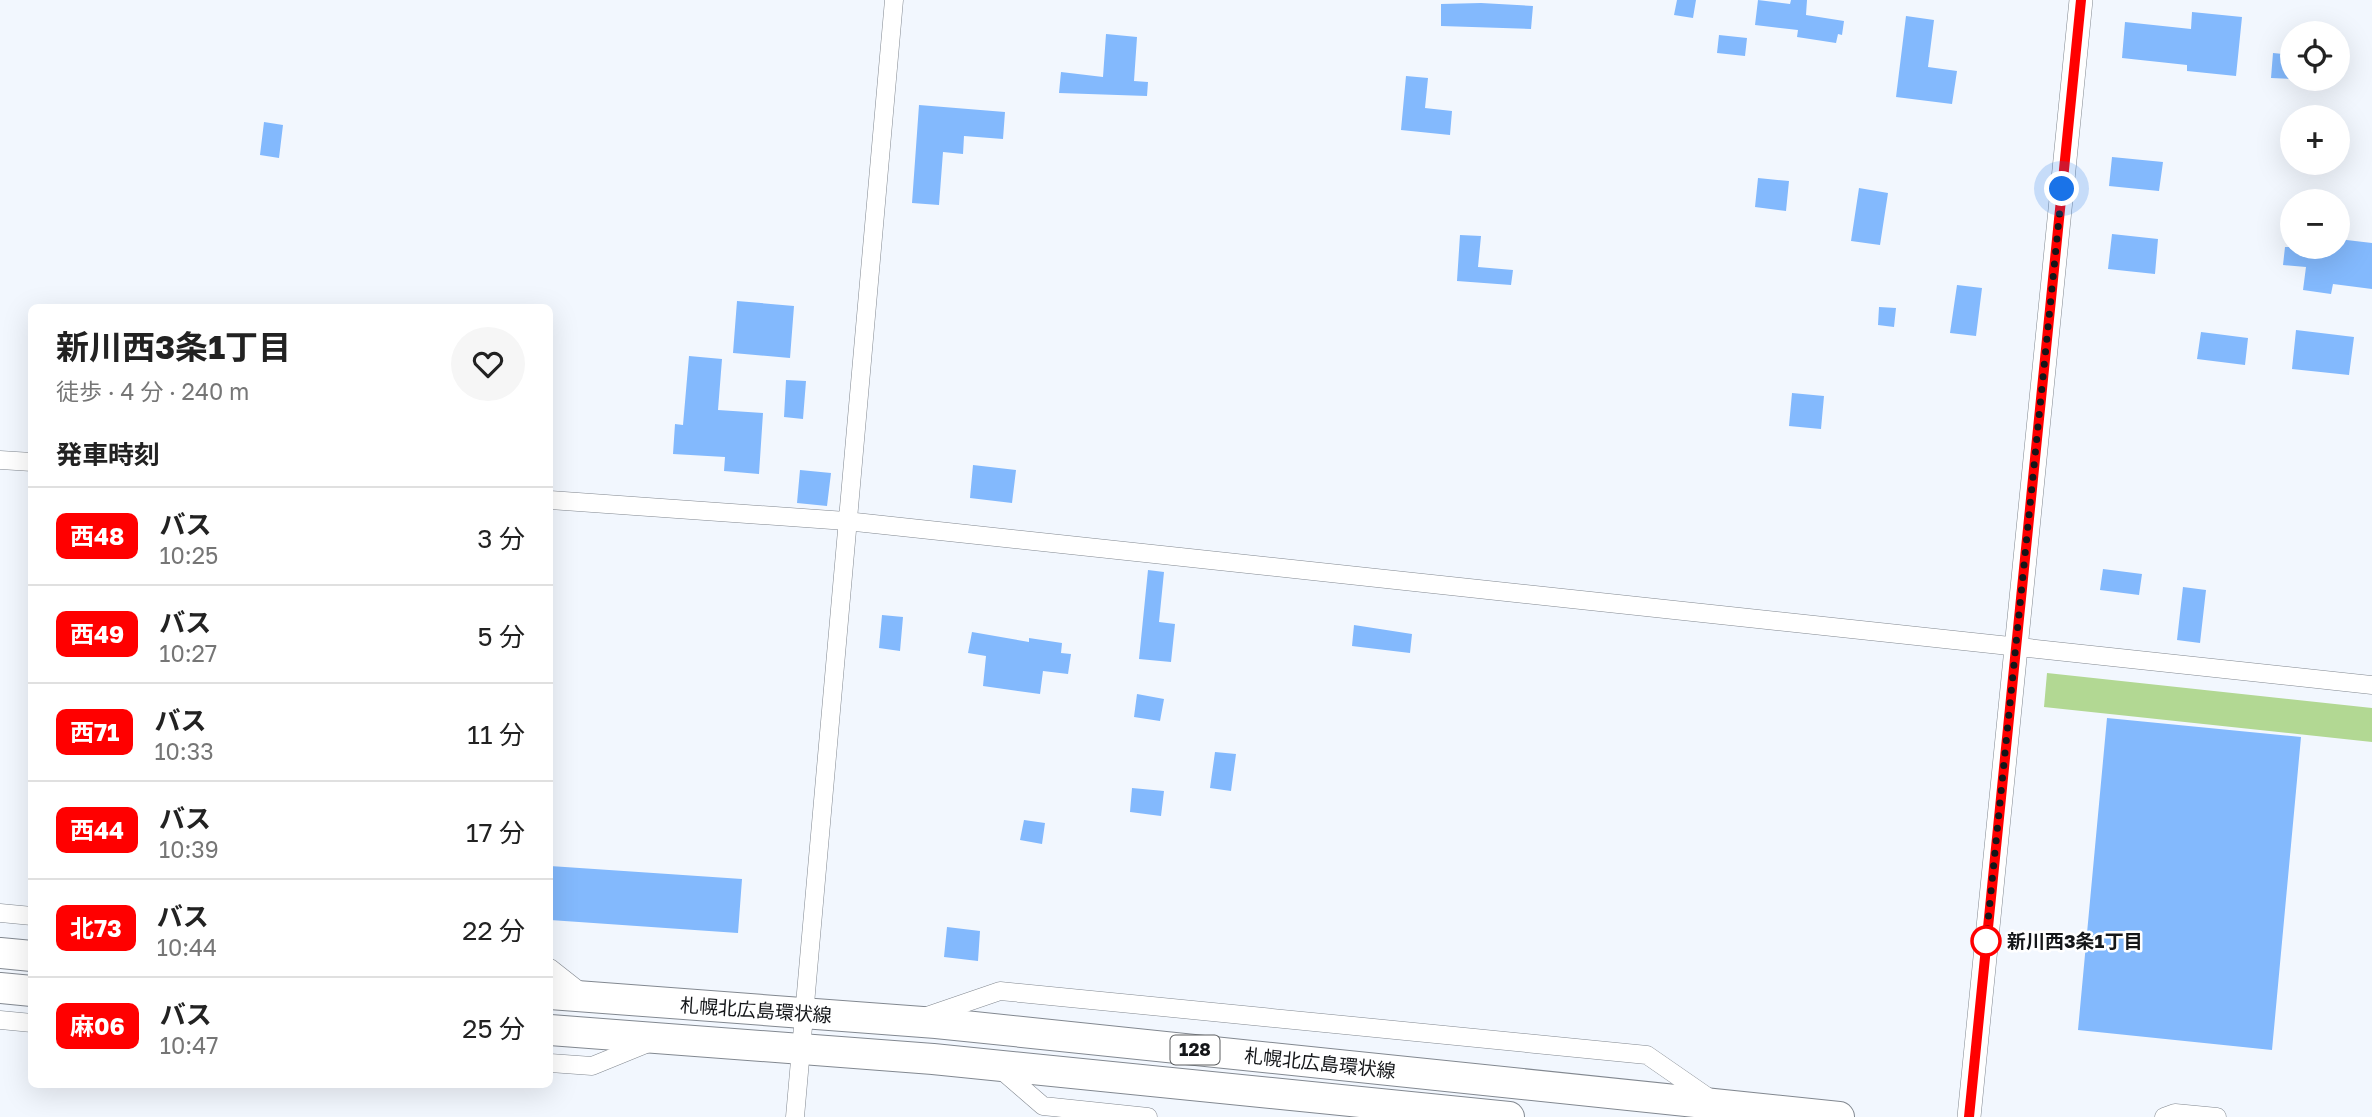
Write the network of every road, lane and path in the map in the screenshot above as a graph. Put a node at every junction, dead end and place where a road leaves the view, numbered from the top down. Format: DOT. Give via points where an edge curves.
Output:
graph roads {
  1 [pos="894,0"];
  2 [pos="2081,0"];
  3 [pos="0,460"];
  4 [pos="28,462"];
  5 [pos="553,500"];
  6 [pos="846,521"];
  7 [pos="2015,648"];
  8 [pos="2372,685"];
  9 [pos="0,913"];
  10 [pos="28,916"];
  11 [pos="0,953"];
  12 [pos="28,956"];
  13 [pos="553,970"];
  14 [pos="0,988"];
  15 [pos="28,991"];
  16 [pos="553,994"];
  17 [pos="587,997"];
  18 [pos="804,1013"];
  19 [pos="0,1020"];
  20 [pos="911,1021"];
  21 [pos="28,1023"];
  22 [pos="553,1030"];
  23 [pos="661,1038"];
  24 [pos="802,1049"];
  25 [pos="553,1063"];
  26 [pos="996,1065"];
  27 [pos="1719,1105"];
  28 [pos="795,1117"];
  29 [pos="1148,1117"];
  30 [pos="1509,1117"];
  31 [pos="1839,1117"];
  32 [pos="1969,1117"];
  33 [pos="2164,1117"];
  34 [pos="2217,1117"];
  1 -- 6 [label="street"];
  2 -- 7 [label="street"];
  3 -- 4 [label="street"];
  5 -- 6 [label="street"];
  6 -- 7 [label="street"];
  6 -- 18 [label="street"];
  7 -- 8 [label="street"];
  7 -- 32 [label="street"];
  9 -- 10 [label="street"];
  11 -- 12 [label="main road"];
  13 -- 17 [label="street"];
  14 -- 15 [label="main road"];
  16 -- 17 [label="main road, 札幌北広島環状線 / 128"];
  17 -- 18 [label="main road, 札幌北広島環状線 / 128"];
  18 -- 20 [label="main road, 札幌北広島環状線 / 128"];
  18 -- 24 [label="street"];
  19 -- 21 [label="street"];
  20 -- 27 [label="main road, 札幌北広島環状線 / 128"];
  20 -- 27 [label="street" via="1000,991 1647,1055"];
  22 -- 23 [label="main road, 札幌北広島環状線 / 128"];
  23 -- 24 [label="main road, 札幌北広島環状線 / 128"];
  23 -- 25 [label="street" via="592,1066"];
  24 -- 26 [label="main road, 札幌北広島環状線 / 128"];
  24 -- 28 [label="street"];
  26 -- 29 [label="street" via="1043,1106"];
  26 -- 30 [label="main road, 札幌北広島環状線 / 128"];
  27 -- 31 [label="main road, 札幌北広島環状線 / 128"];
  33 -- 34 [label="street" via="2175,1113"];
}
